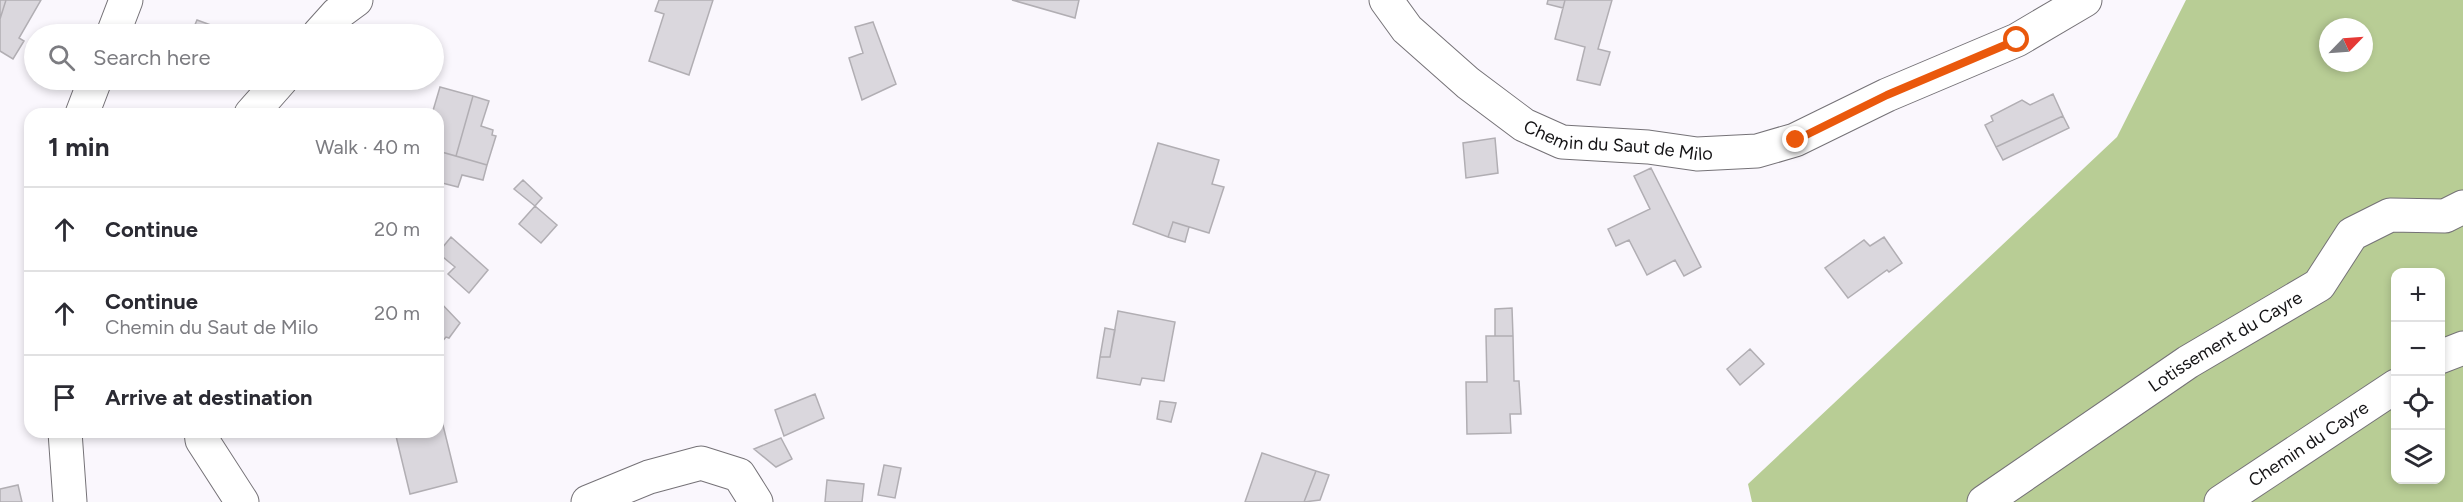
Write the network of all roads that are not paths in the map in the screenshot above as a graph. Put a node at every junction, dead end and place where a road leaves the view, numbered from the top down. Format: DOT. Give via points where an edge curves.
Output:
graph roads {
  1 [pos="126,0"];
  2 [pos="356,0"];
  3 [pos="1386,0"];
  4 [pos="2085,0"];
  5 [pos="117,24"];
  6 [pos="328,24"];
  7 [pos="91,90"];
  8 [pos="271,90"];
  9 [pos="84,108"];
  10 [pos="256,108"];
  11 [pos="2463,207"];
  12 [pos="2463,348"];
  13 [pos="2445,355"];
  14 [pos="2391,389"];
  15 [pos="65,438"];
  16 [pos="202,438"];
  17 [pos="70,502"];
  18 [pos="242,502"];
  19 [pos="588,502"];
  20 [pos="756,502"];
  21 [pos="1984,502"];
  22 [pos="2221,502"];
  1 -- 5 [label="street"];
  2 -- 6 [label="street"];
  3 -- 4 [label="street, Chemin du Saut de Milo" via="1407,29 1524,125 1562,142 1697,154 1757,151 1796,140 1887,95 2017,40"];
  7 -- 9 [label="street"];
  8 -- 10 [label="street"];
  11 -- 21 [label="street, Lotissement du Cayre" via="2445,216 2390,215 2352,234 2319,285 2187,362"];
  12 -- 13 [label="street"];
  14 -- 22 [label="street, Chemin du Cayre"];
  15 -- 17 [label="street"];
  16 -- 18 [label="street"];
  19 -- 20 [label="street" via="649,477 701,463 739,475"];
}
